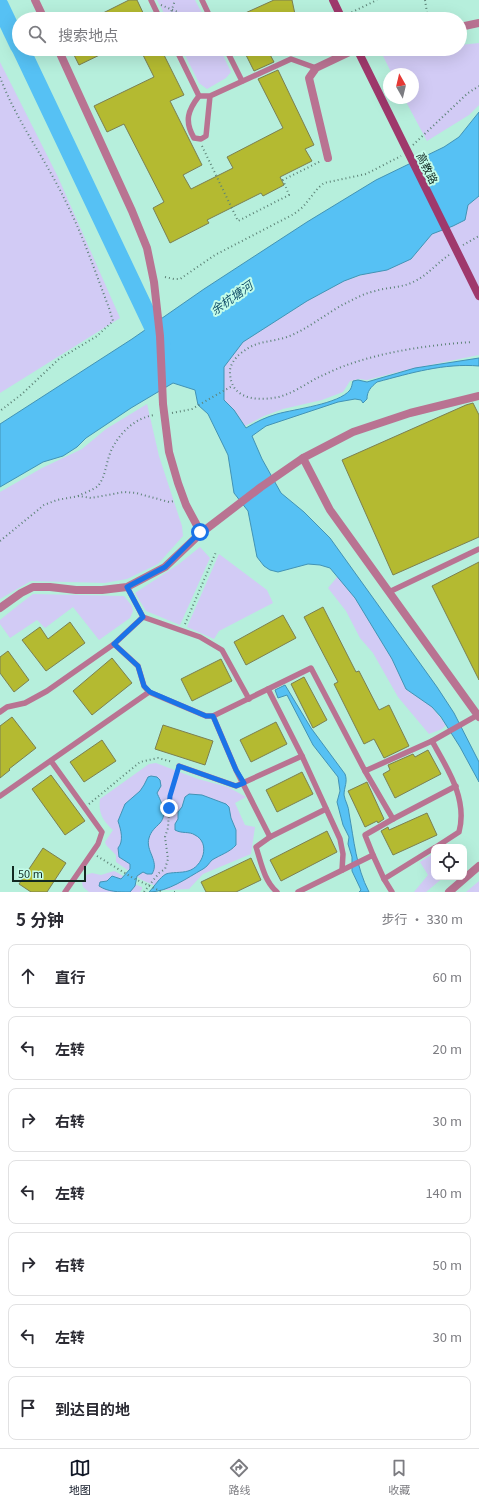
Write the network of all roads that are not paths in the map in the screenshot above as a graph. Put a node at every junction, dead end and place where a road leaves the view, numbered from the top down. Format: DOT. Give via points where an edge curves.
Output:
graph roads {
  1 [pos="35,0"];
  2 [pos="151,0"];
  3 [pos="202,0"];
  4 [pos="333,0"];
  5 [pos="41,12"];
  6 [pos="157,12"];
  7 [pos="208,12"];
  8 [pos="339,12"];
  9 [pos="479,23"];
  10 [pos="467,26"];
  11 [pos="61,56"];
  12 [pos="179,56"];
  13 [pos="230,56"];
  14 [pos="342,56"];
  15 [pos="360,56"];
  16 [pos="316,68"];
  17 [pos="242,81"];
  18 [pos="199,96"];
  19 [pos="210,96"];
  20 [pos="328,158"];
  21 [pos="479,296"];
  22 [pos="479,396"];
  23 [pos="303,458"];
  24 [pos="200,532"];
  25 [pos="479,549"];
  26 [pos="127,587"];
  27 [pos="389,592"];
  28 [pos="0,608"];
  29 [pos="143,617"];
  30 [pos="114,644"];
  31 [pos="268,690"];
  32 [pos="150,692"];
  33 [pos="249,699"];
  34 [pos="0,712"];
  35 [pos="213,716"];
  36 [pos="478,716"];
  37 [pos="432,741"];
  38 [pos="302,756"];
  39 [pos="51,761"];
  40 [pos="179,766"];
  41 [pos="364,771"];
  42 [pos="244,783"];
  43 [pos="456,786"];
  44 [pos="0,796"];
  45 [pos="326,809"];
  46 [pos="393,819"];
  47 [pos="270,837"];
  48 [pos="441,844"];
  49 [pos="431,850"];
  50 [pos="373,855"];
  51 [pos="479,866"];
  52 [pos="342,870"];
  53 [pos="384,879"];
  54 [pos="65,892"];
  55 [pos="277,892"];
  56 [pos="298,892"];
  57 [pos="392,892"];
  58 [pos="449,892"];
  1 -- 5 [label="street"];
  2 -- 6 [label="lane"];
  3 -- 7 [label="lane"];
  4 -- 8 [label="street"];
  9 -- 10 [label="street"];
  11 -- 24 [label="street" via="147,248 160,336 163,404 169,452 178,483"];
  12 -- 18 [label="lane"];
  13 -- 17 [label="lane"];
  14 -- 16 [label="street"];
  15 -- 21 [label="street, 高教路"];
  16 -- 17 [label="lane" via="291,59"];
  16 -- 20 [label="street" via="309,78"];
  17 -- 19 [label="lane"];
  18 -- 19 [label="lane"];
  18 -- 19 [label="lane" via="191,106 188,117 194,138 201,139 206,136"];
  22 -- 23 [label="street" via="410,413 353,432"];
  23 -- 24 [label="street"];
  23 -- 27 [label="street" via="330,510"];
  24 -- 26 [label="street" via="165,567"];
  25 -- 27 [label="lane"];
  26 -- 28 [label="street" via="102,590 33,587"];
  26 -- 29 [label="lane"];
  27 -- 36 [label="street"];
  29 -- 30 [label="lane"];
  29 -- 33 [label="lane" via="200,637 222,650"];
  30 -- 32 [label="lane" via="138,666 144,686"];
  30 -- 34 [label="lane" via="47,691"];
  31 -- 33 [label="lane"];
  31 -- 38 [label="lane"];
  31 -- 41 [label="lane" via="311,668"];
  32 -- 35 [label="lane" via="206,716"];
  32 -- 39 [label="lane"];
  33 -- 35 [label="lane"];
  35 -- 42 [label="lane"];
  36 -- 37 [label="lane"];
  37 -- 41 [label="lane"];
  37 -- 43 [label="lane"];
  38 -- 42 [label="lane"];
  38 -- 45 [label="lane"];
  39 -- 44 [label="lane"];
  39 -- 54 [label="lane" via="102,832 98,844"];
  40 -- 42 [label="lane" via="236,786"];
  41 -- 46 [label="lane"];
  42 -- 47 [label="lane"];
  43 -- 46 [label="lane"];
  43 -- 48 [label="lane" via="462,821 459,832"];
  45 -- 47 [label="lane"];
  45 -- 52 [label="lane" via="340,839 343,854"];
  46 -- 50 [label="lane" via="365,835"];
  47 -- 55 [label="lane" via="256,847 270,886"];
  49 -- 53 [label="lane"];
  50 -- 52 [label="lane"];
  50 -- 53 [label="lane"];
  51 -- 58 [label="street"];
  52 -- 56 [label="lane"];
  53 -- 57 [label="lane"];
}
